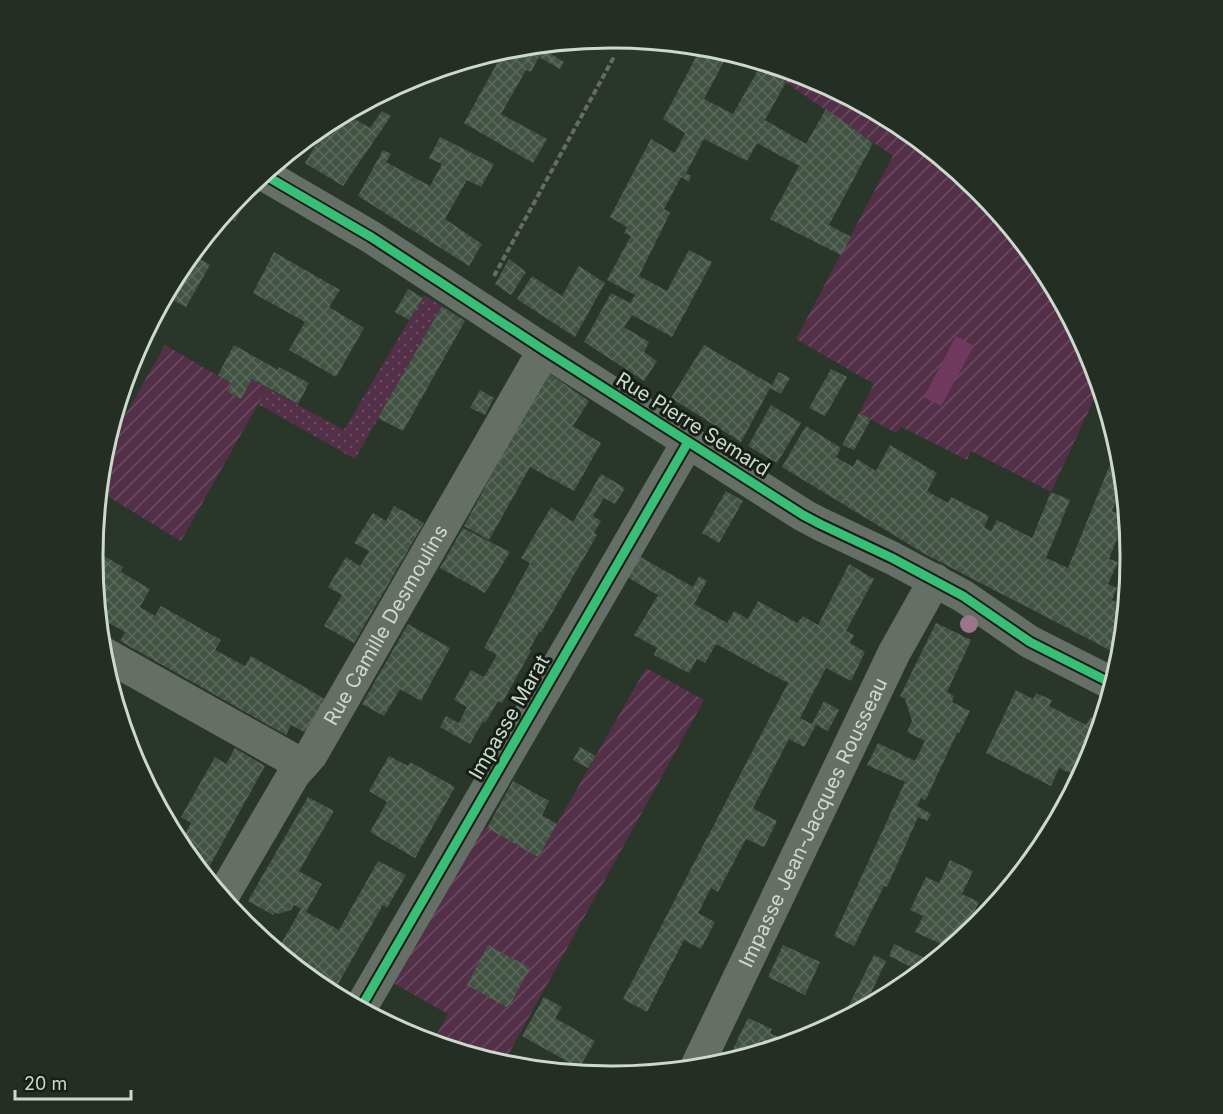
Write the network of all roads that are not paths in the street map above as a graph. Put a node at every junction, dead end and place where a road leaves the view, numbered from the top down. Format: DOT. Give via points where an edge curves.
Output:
graph roads {
  1 [pos="271,178"];
  2 [pos="544,350"];
  3 [pos="688,442"];
  4 [pos="935,580"];
  5 [pos="113,659"];
  6 [pos="1105,680"];
  7 [pos="302,765"];
  8 [pos="226,890"];
  9 [pos="364,1002"];
  10 [pos="701,1058"];
  1 -- 2 [label="street, Rue Pierre Semard" via="371,237"];
  2 -- 3 [label="street, Rue Pierre Semard"];
  2 -- 7 [label="street, Rue Camille Desmoulins"];
  3 -- 4 [label="street, Rue Pierre Semard" via="820,524"];
  3 -- 9 [label="street, Impasse Marat"];
  4 -- 6 [label="street, Rue Pierre Semard" via="1030,642"];
  4 -- 10 [label="street, Impasse Jean-Jacques Rousseau" via="894,653"];
  5 -- 7 [label="street"];
  7 -- 8 [label="street, Rue Camille Desmoulins"];
}
